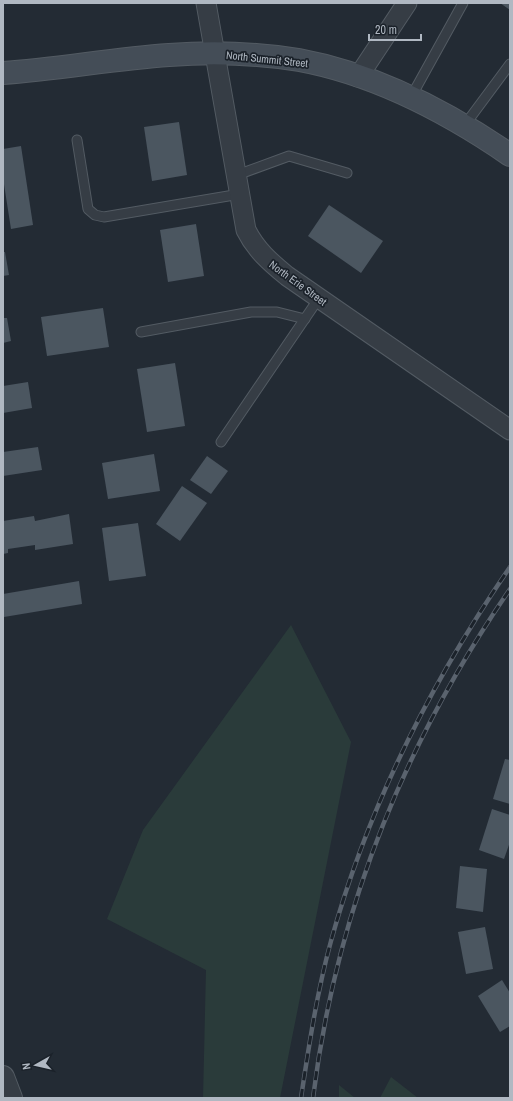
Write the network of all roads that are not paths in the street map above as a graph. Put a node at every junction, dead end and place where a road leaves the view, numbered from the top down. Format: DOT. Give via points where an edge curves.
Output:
graph roads {
  1 [pos="206,3"];
  2 [pos="407,3"];
  3 [pos="463,3"];
  4 [pos="216,53"];
  5 [pos="510,64"];
  6 [pos="3,73"];
  7 [pos="358,77"];
  8 [pos="411,97"];
  9 [pos="464,126"];
  10 [pos="77,140"];
  11 [pos="510,155"];
  12 [pos="347,173"];
  13 [pos="237,175"];
  14 [pos="240,194"];
  15 [pos="319,298"];
  16 [pos="305,319"];
  17 [pos="141,332"];
  18 [pos="510,430"];
  19 [pos="221,442"];
  20 [pos="3,1076"];
  21 [pos="11,1098"];
  1 -- 4 [label="street, North Erie Street"];
  2 -- 7 [label="street"];
  3 -- 8 [label="lane"];
  4 -- 6 [label="main road, North Summit Street" via="168,55"];
  4 -- 7 [label="main road, North Summit Street" via="298,60"];
  4 -- 13 [label="street, North Erie Street"];
  5 -- 9 [label="lane"];
  7 -- 8 [label="main road, North Summit Street"];
  8 -- 9 [label="main road, North Summit Street"];
  9 -- 11 [label="main road, North Summit Street"];
  10 -- 14 [label="lane" via="88,209 95,215 104,217"];
  12 -- 13 [label="lane" via="289,156"];
  13 -- 14 [label="street, North Erie Street"];
  14 -- 15 [label="street, North Erie Street" via="246,230 252,242 270,262"];
  15 -- 16 [label="lane"];
  15 -- 18 [label="street, North Erie Street"];
  16 -- 17 [label="lane" via="277,312 251,312"];
  16 -- 19 [label="lane"];
  20 -- 21 [label="street"];
}
